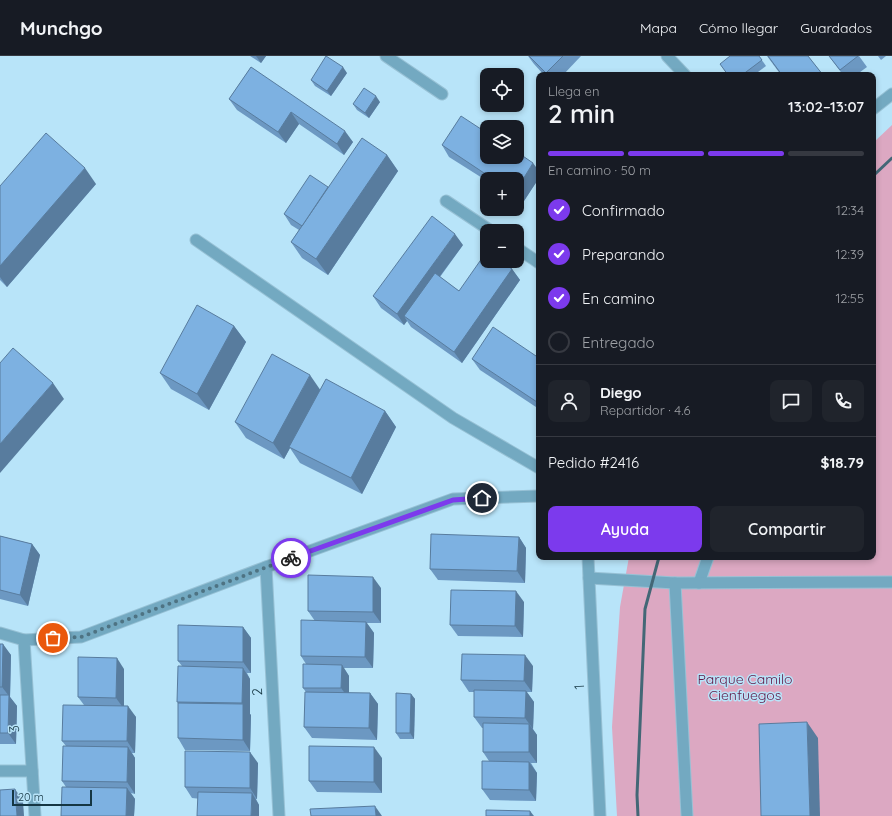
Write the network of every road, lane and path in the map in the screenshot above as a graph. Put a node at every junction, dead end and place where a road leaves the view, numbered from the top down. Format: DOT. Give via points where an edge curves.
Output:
graph roads {
  1 [pos="386,56"];
  2 [pos="667,56"];
  3 [pos="682,72"];
  4 [pos="442,94"];
  5 [pos="892,94"];
  6 [pos="876,107"];
  7 [pos="446,201"];
  8 [pos="480,224"];
  9 [pos="196,240"];
  10 [pos="524,253"];
  11 [pos="536,261"];
  12 [pos="536,466"];
  13 [pos="536,496"];
  14 [pos="588,560"];
  15 [pos="707,560"];
  16 [pos="266,567"];
  17 [pos="589,578"];
  18 [pos="892,582"];
  19 [pos="675,583"];
  20 [pos="699,583"];
  21 [pos="0,633"];
  22 [pos="24,640"];
  23 [pos="0,771"];
  24 [pos="32,771"];
  25 [pos="35,816"];
  26 [pos="279,816"];
  27 [pos="600,816"];
  28 [pos="687,816"];
  1 -- 4 [label="street"];
  2 -- 3 [label="street"];
  5 -- 6 [label="street"];
  7 -- 8 [label="street"];
  9 -- 12 [label="street" via="453,418"];
  10 -- 11 [label="street"];
  13 -- 16 [label="street" via="453,500"];
  14 -- 17 [label="street, 1"];
  15 -- 20 [label="street"];
  16 -- 22 [label="street" via="81,637"];
  16 -- 26 [label="street, 2"];
  17 -- 19 [label="street"];
  17 -- 27 [label="street, 1"];
  18 -- 20 [label="street"];
  19 -- 20 [label="street"];
  19 -- 28 [label="street"];
  21 -- 22 [label="street"];
  22 -- 24 [label="street, 3"];
  23 -- 24 [label="street"];
  24 -- 25 [label="street, 3"];
}
